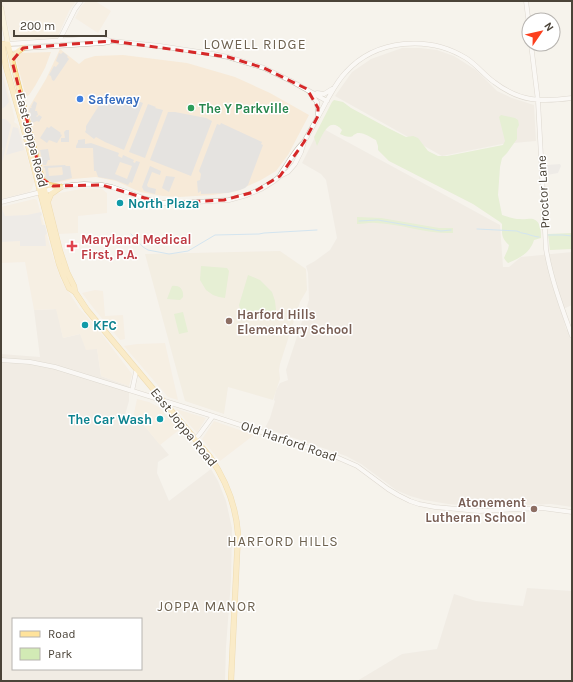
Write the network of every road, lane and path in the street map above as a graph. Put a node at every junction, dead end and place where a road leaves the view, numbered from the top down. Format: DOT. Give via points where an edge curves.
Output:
graph roads {
  1 [pos="81,1"];
  2 [pos="526,1"];
  3 [pos="1,8"];
  4 [pos="527,12"];
  5 [pos="58,43"];
  6 [pos="2,45"];
  7 [pos="9,46"];
  8 [pos="23,48"];
  9 [pos="532,52"];
  10 [pos="1,58"];
  11 [pos="12,61"];
  12 [pos="6,68"];
  13 [pos="334,88"];
  14 [pos="307,90"];
  15 [pos="572,98"];
  16 [pos="538,100"];
  17 [pos="327,101"];
  18 [pos="318,116"];
  19 [pos="42,179"];
  20 [pos="60,187"];
  21 [pos="42,191"];
  22 [pos="1,202"];
  23 [pos="48,202"];
  24 [pos="74,292"];
  25 [pos="572,336"];
  26 [pos="1,360"];
  27 [pos="138,371"];
  28 [pos="132,391"];
  29 [pos="163,400"];
  30 [pos="213,416"];
  31 [pos="195,439"];
  32 [pos="572,512"];
  33 [pos="231,681"];
  1 -- 5 [label="street"];
  2 -- 4 [label="street"];
  3 -- 7 [label="main road, East Joppa Road"];
  5 -- 7 [label="street"];
  5 -- 8 [label="street"];
  5 -- 14 [label="street" via="103,39 228,57 264,68"];
  6 -- 7 [label="main road"];
  6 -- 12 [label="main road, East Joppa Road"];
  7 -- 8 [label="street"];
  7 -- 11 [label="main road, East Joppa Road"];
  8 -- 11 [label="main road" via="15,54"];
  9 -- 16 [label="street, Proctor Lane"];
  10 -- 12 [label="main road"];
  11 -- 19 [label="main road, East Joppa Road"];
  12 -- 21 [label="main road, East Joppa Road"];
  13 -- 14 [label="street" via="322,94"];
  13 -- 16 [label="street" via="346,72 371,53 397,45 423,44 454,52 471,61 506,90"];
  13 -- 17 [label="street"];
  14 -- 17 [label="street"];
  14 -- 18 [label="street" via="317,102"];
  15 -- 16 [label="street"];
  16 -- 25 [label="street, Proctor Lane" via="546,249 554,284"];
  17 -- 18 [label="street"];
  18 -- 20 [label="street" via="295,164 288,172 261,189 237,198 161,202 102,185 78,184"];
  19 -- 20 [label="main road" via="48,185"];
  19 -- 21 [label="main road, East Joppa Road"];
  20 -- 21 [label="street"];
  20 -- 23 [label="main road"];
  21 -- 22 [label="street"];
  21 -- 23 [label="main road, East Joppa Road"];
  21 -- 24 [label="main road, East Joppa Road" via="62,275"];
  23 -- 24 [label="main road, East Joppa Road"];
  24 -- 27 [label="main road, East Joppa Road"];
  26 -- 28 [label="street, Old Harford Road" via="42,364"];
  27 -- 28 [label="street"];
  27 -- 29 [label="main road, East Joppa Road"];
  28 -- 29 [label="street, Old Harford Road"];
  29 -- 30 [label="street, Old Harford Road"];
  29 -- 31 [label="main road, East Joppa Road"];
  30 -- 31 [label="street"];
  30 -- 32 [label="street, Old Harford Road" via="344,460 394,493 419,504 479,511 542,508"];
  31 -- 33 [label="main road, East Joppa Road" via="223,478 236,517 238,554"];
}
